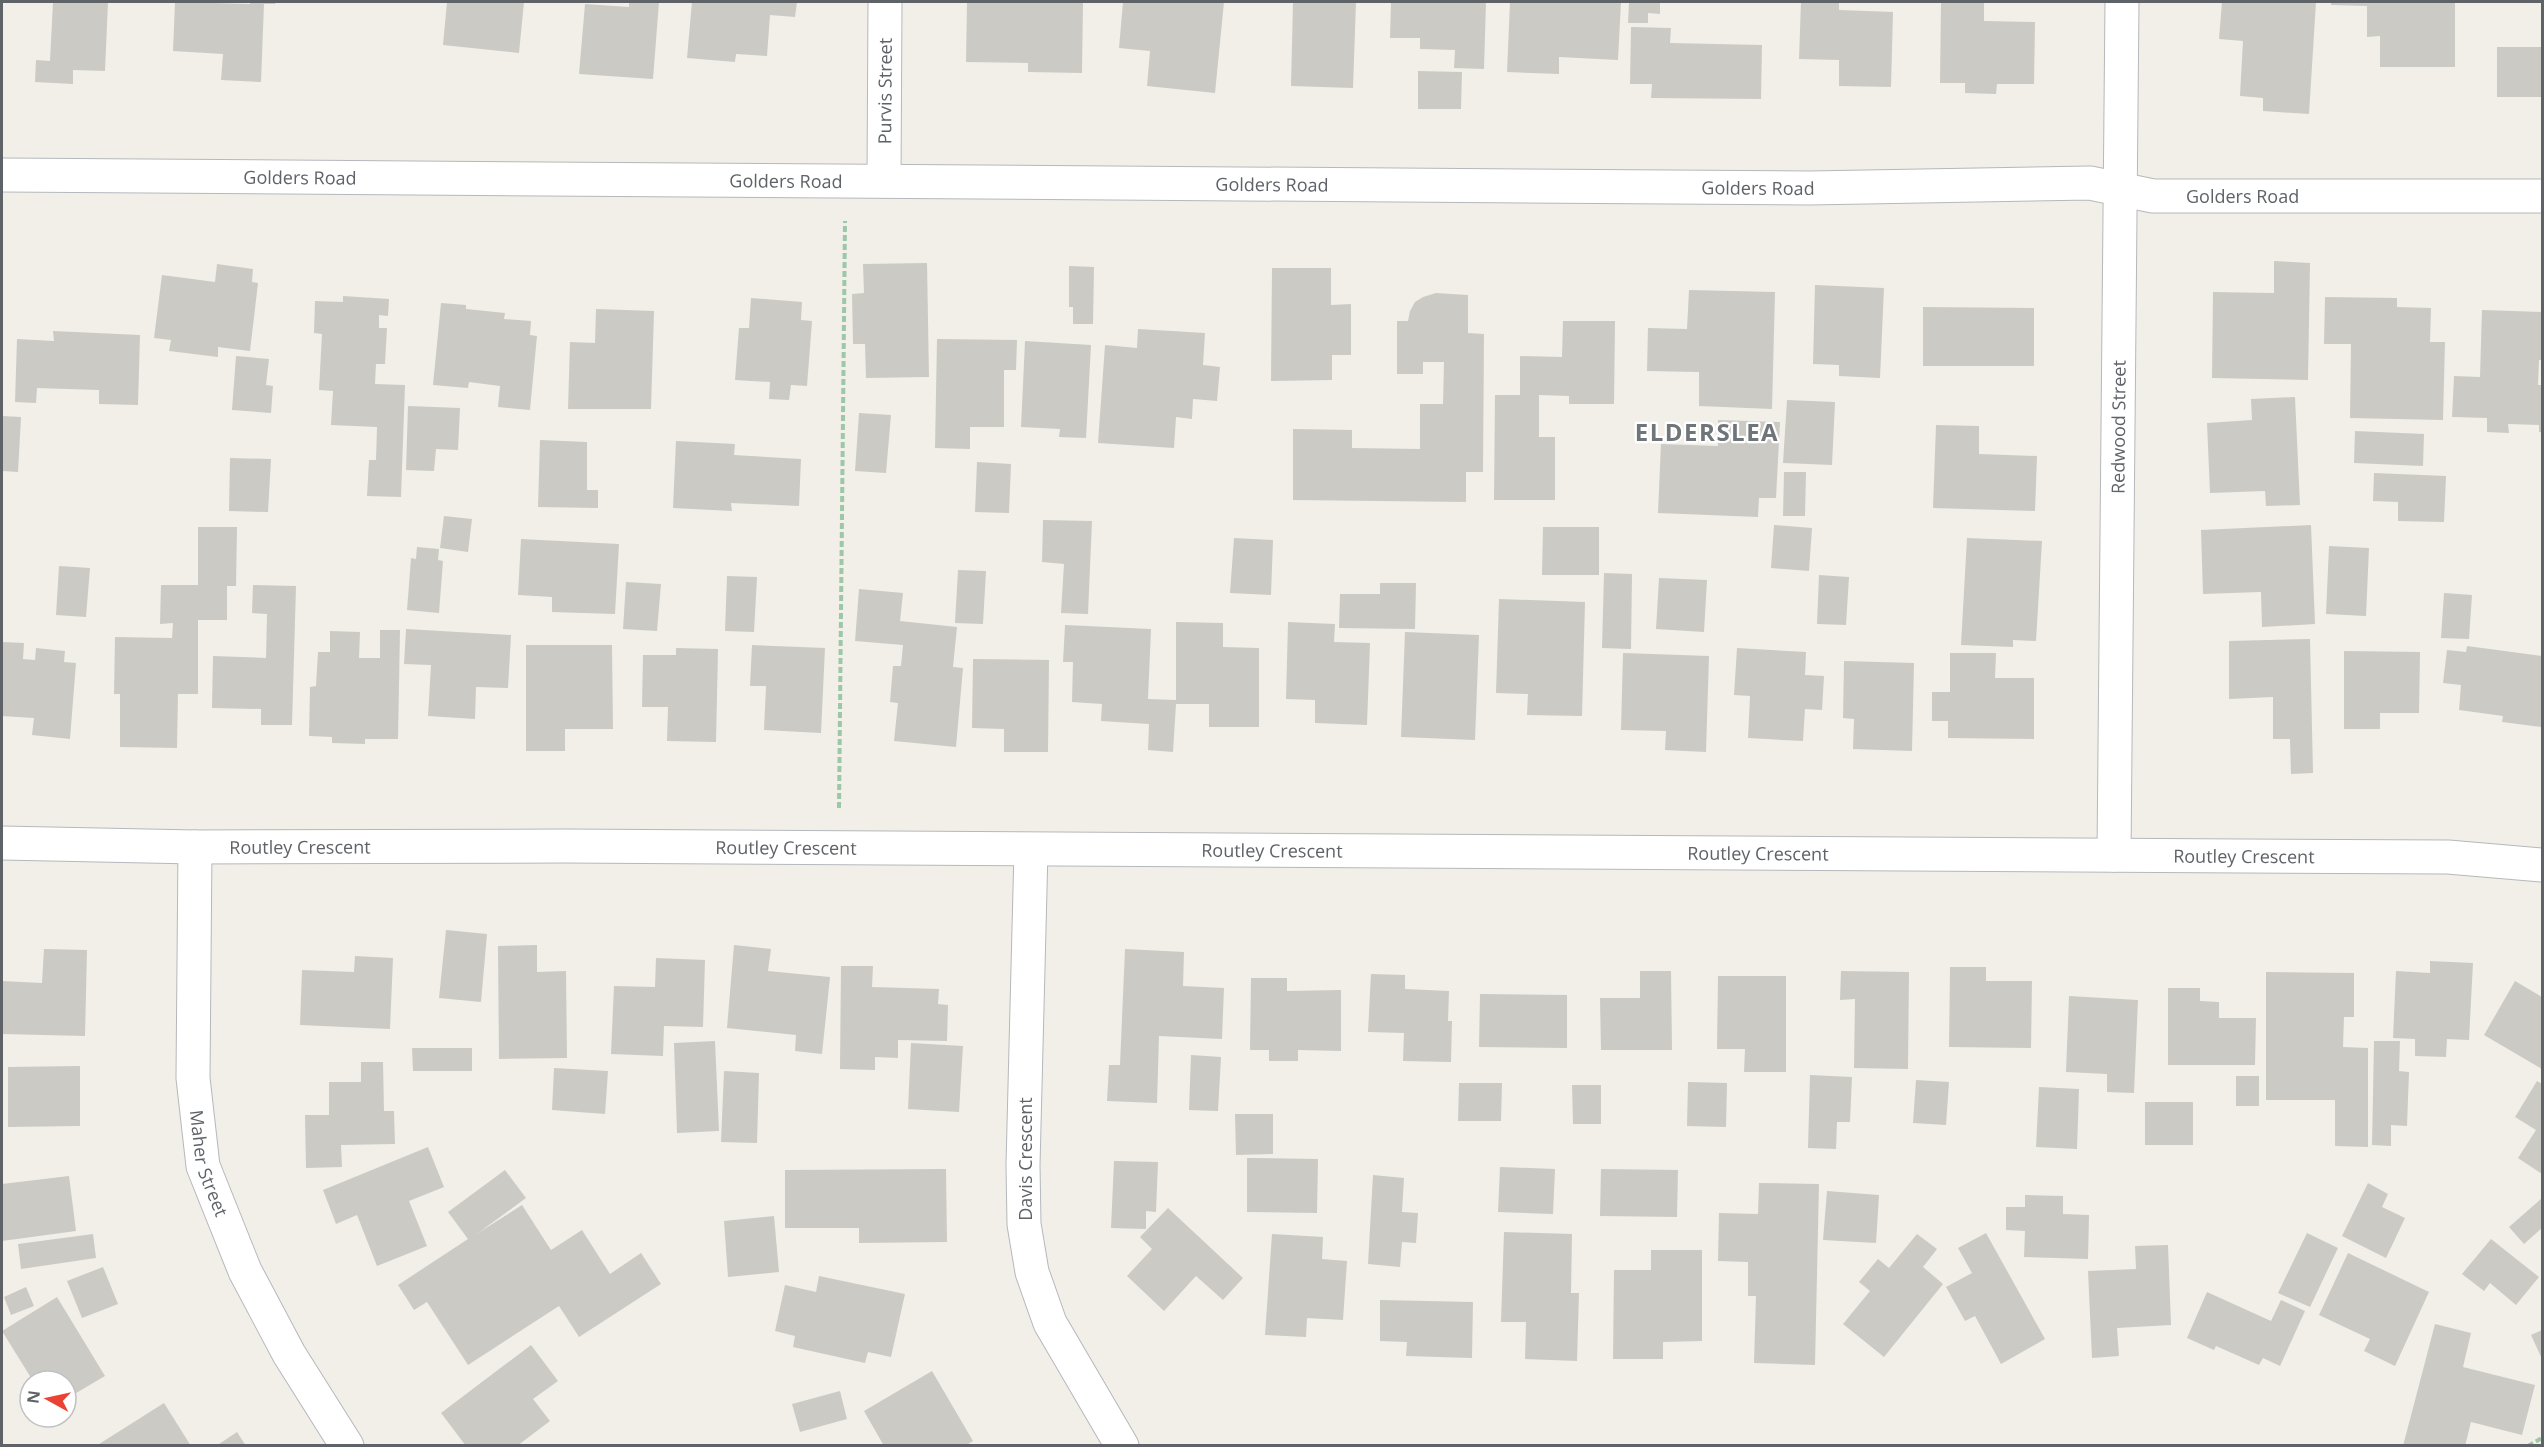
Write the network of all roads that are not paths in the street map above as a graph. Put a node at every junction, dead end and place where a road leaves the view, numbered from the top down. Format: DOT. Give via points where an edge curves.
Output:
graph roads {
  1 [pos="885,2"];
  2 [pos="2122,2"];
  3 [pos="2,175"];
  4 [pos="884,181"];
  5 [pos="2121,188"];
  6 [pos="2542,196"];
  7 [pos="2,843"];
  8 [pos="195,847"];
  9 [pos="1032,850"];
  10 [pos="2114,855"];
  11 [pos="2542,866"];
  12 [pos="347,1446"];
  13 [pos="1122,1446"];
  1 -- 4 [label="street, Purvis Street"];
  2 -- 5 [label="street, Redwood Street"];
  3 -- 4 [label="street, Golders Road"];
  4 -- 5 [label="street, Golders Road" via="1785,188 2090,183"];
  5 -- 6 [label="street, Golders Road" via="2153,196"];
  5 -- 10 [label="street, Redwood Street"];
  7 -- 8 [label="street, Routley Crescent"];
  8 -- 9 [label="street, Routley Crescent"];
  8 -- 12 [label="street, Maher Street" via="192,1078 203,1166 245,1271 289,1354"];
  9 -- 10 [label="street, Routley Crescent"];
  9 -- 13 [label="street, Davis Crescent" via="1024,1224 1032,1272 1050,1323"];
  10 -- 11 [label="street, Routley Crescent" via="2448,857"];
}
